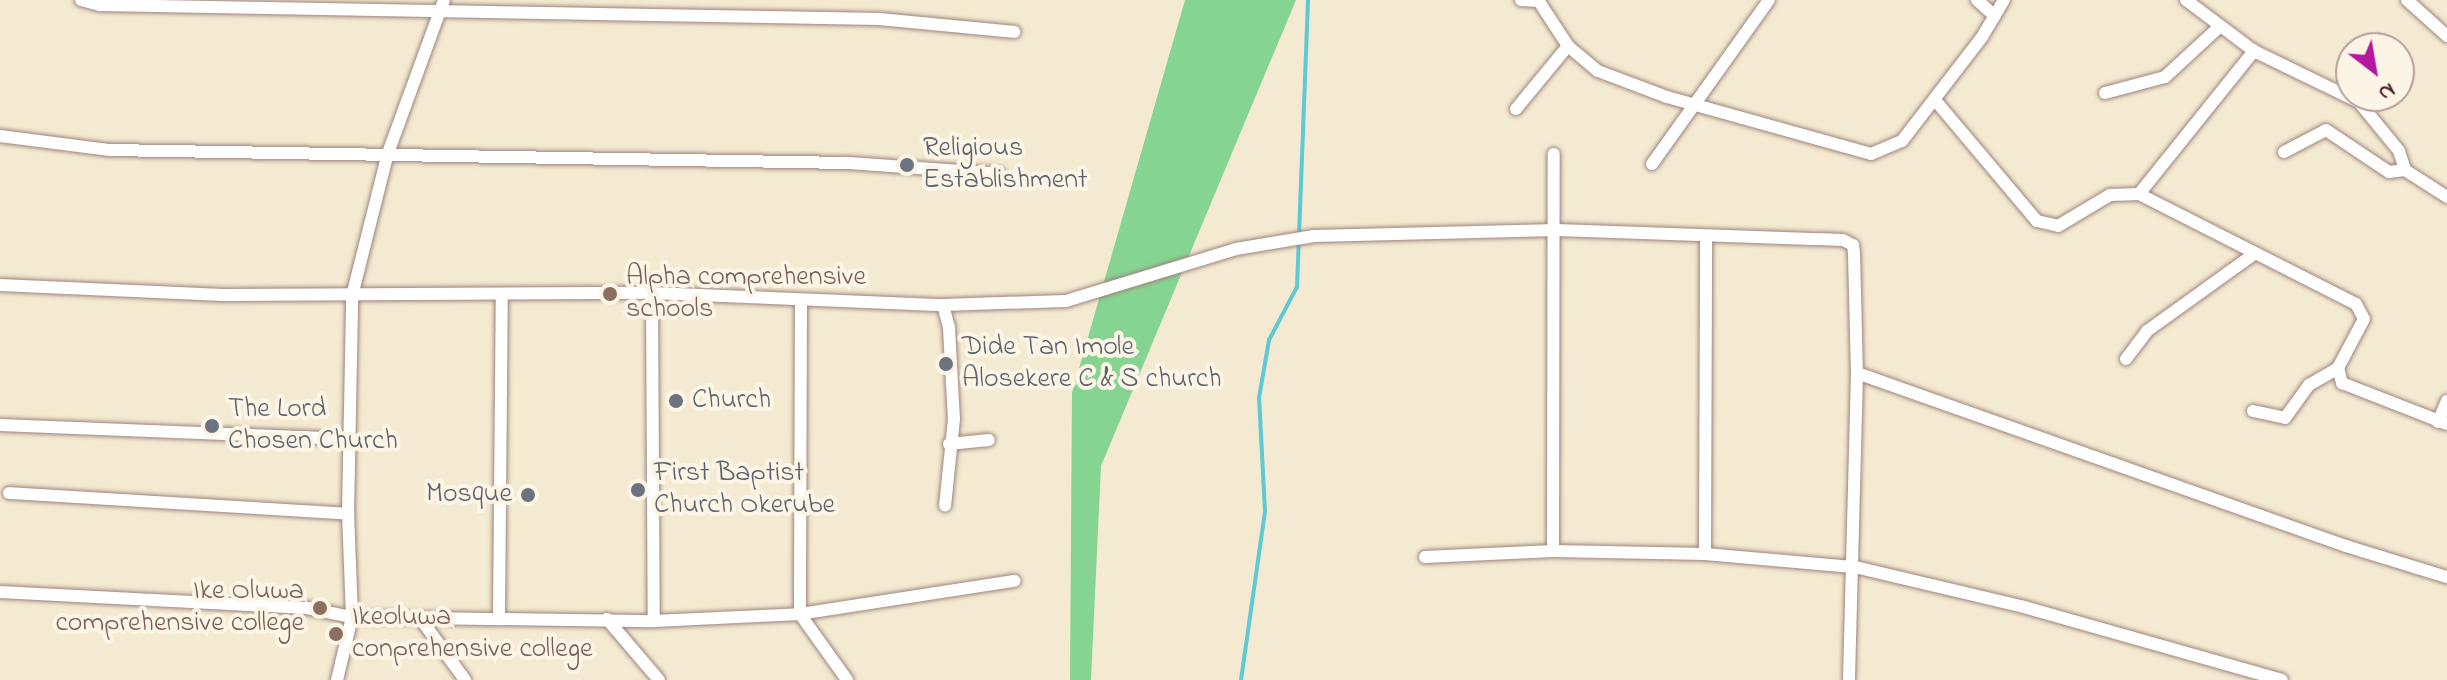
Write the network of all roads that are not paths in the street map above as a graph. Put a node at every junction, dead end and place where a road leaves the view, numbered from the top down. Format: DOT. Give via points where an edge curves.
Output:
graph roads {
  1 [pos="81,0"];
  2 [pos="1521,0"];
  3 [pos="1538,0"];
  4 [pos="1769,0"];
  5 [pos="1977,0"];
  6 [pos="2004,0"];
  7 [pos="2186,0"];
  8 [pos="2407,0"];
  9 [pos="2421,5"];
  10 [pos="442,6"];
  11 [pos="1995,16"];
  12 [pos="2220,26"];
  13 [pos="1014,32"];
  14 [pos="2447,36"];
  15 [pos="1568,46"];
  16 [pos="2254,51"];
  17 [pos="2105,93"];
  18 [pos="1935,100"];
  19 [pos="1698,105"];
  20 [pos="1516,109"];
  21 [pos="0,136"];
  22 [pos="2284,152"];
  23 [pos="388,153"];
  24 [pos="1554,154"];
  25 [pos="1652,164"];
  26 [pos="2405,170"];
  27 [pos="1000,174"];
  28 [pos="2139,194"];
  29 [pos="2447,197"];
  30 [pos="1557,230"];
  31 [pos="1706,236"];
  32 [pos="2254,254"];
  33 [pos="0,285"];
  34 [pos="652,293"];
  35 [pos="352,296"];
  36 [pos="502,296"];
  37 [pos="801,300"];
  38 [pos="943,305"];
  39 [pos="2126,359"];
  40 [pos="2338,368"];
  41 [pos="1857,373"];
  42 [pos="2447,401"];
  43 [pos="2253,411"];
  44 [pos="2442,423"];
  45 [pos="0,425"];
  46 [pos="350,439"];
  47 [pos="989,440"];
  48 [pos="949,444"];
  49 [pos="9,493"];
  50 [pos="945,506"];
  51 [pos="348,514"];
  52 [pos="1553,551"];
  53 [pos="1705,554"];
  54 [pos="1425,557"];
  55 [pos="1855,567"];
  56 [pos="2447,577"];
  57 [pos="1014,581"];
  58 [pos="0,592"];
  59 [pos="800,614"];
  60 [pos="499,615"];
  61 [pos="352,617"];
  62 [pos="420,618"];
  63 [pos="607,619"];
  64 [pos="654,621"];
  65 [pos="337,680"];
  66 [pos="465,680"];
  67 [pos="659,680"];
  68 [pos="847,680"];
  69 [pos="1849,680"];
  70 [pos="2282,680"];
  1 -- 10 [label="street" via="100,5"];
  2 -- 3 [label="street"];
  3 -- 15 [label="street"];
  4 -- 19 [label="street"];
  5 -- 11 [label="street"];
  6 -- 11 [label="street"];
  7 -- 12 [label="street"];
  8 -- 9 [label="street"];
  9 -- 14 [label="street"];
  10 -- 13 [label="street" via="880,19"];
  10 -- 23 [label="street"];
  11 -- 18 [label="street"];
  12 -- 16 [label="street"];
  12 -- 17 [label="street" via="2165,77"];
  15 -- 19 [label="street" via="1598,71"];
  15 -- 20 [label="street"];
  16 -- 26 [label="street" via="2359,102 2399,151"];
  16 -- 28 [label="street"];
  18 -- 19 [label="street" via="1902,141 1871,154"];
  18 -- 28 [label="street" via="2046,226 2069,222 2110,195"];
  19 -- 25 [label="street"];
  21 -- 23 [label="street" via="110,150"];
  22 -- 26 [label="street" via="2326,130 2389,172"];
  23 -- 27 [label="street" via="848,163"];
  23 -- 35 [label="street"];
  24 -- 30 [label="street"];
  26 -- 29 [label="street"];
  28 -- 32 [label="street"];
  30 -- 31 [label="street"];
  30 -- 38 [label="street" via="1314,236 1236,249 1066,301"];
  30 -- 52 [label="street"];
  31 -- 41 [label="street" via="1843,240 1853,245"];
  31 -- 53 [label="street"];
  32 -- 39 [label="street" via="2147,331"];
  32 -- 40 [label="street" via="2361,311 2363,325"];
  33 -- 35 [label="street"];
  34 -- 36 [label="street"];
  34 -- 37 [label="street"];
  34 -- 64 [label="street"];
  35 -- 36 [label="street"];
  35 -- 46 [label="street"];
  36 -- 60 [label="street"];
  37 -- 38 [label="street"];
  37 -- 59 [label="street"];
  38 -- 48 [label="street" via="954,419"];
  40 -- 43 [label="street" via="2309,385 2285,418"];
  40 -- 44 [label="street" via="2338,377 2351,388"];
  41 -- 55 [label="street"];
  41 -- 56 [label="street"];
  42 -- 44 [label="street"];
  45 -- 46 [label="street"];
  46 -- 51 [label="street"];
  47 -- 48 [label="street"];
  48 -- 50 [label="street"];
  49 -- 51 [label="street"];
  51 -- 61 [label="street"];
  52 -- 53 [label="street"];
  52 -- 54 [label="street"];
  53 -- 55 [label="street"];
  55 -- 69 [label="street"];
  55 -- 70 [label="street" via="2024,607"];
  57 -- 59 [label="street"];
  58 -- 61 [label="street" via="307,608"];
  59 -- 64 [label="street"];
  59 -- 68 [label="street"];
  60 -- 62 [label="street"];
  60 -- 63 [label="street"];
  61 -- 62 [label="street"];
  61 -- 65 [label="street"];
  62 -- 66 [label="street"];
  63 -- 64 [label="street"];
  63 -- 67 [label="street"];
}
